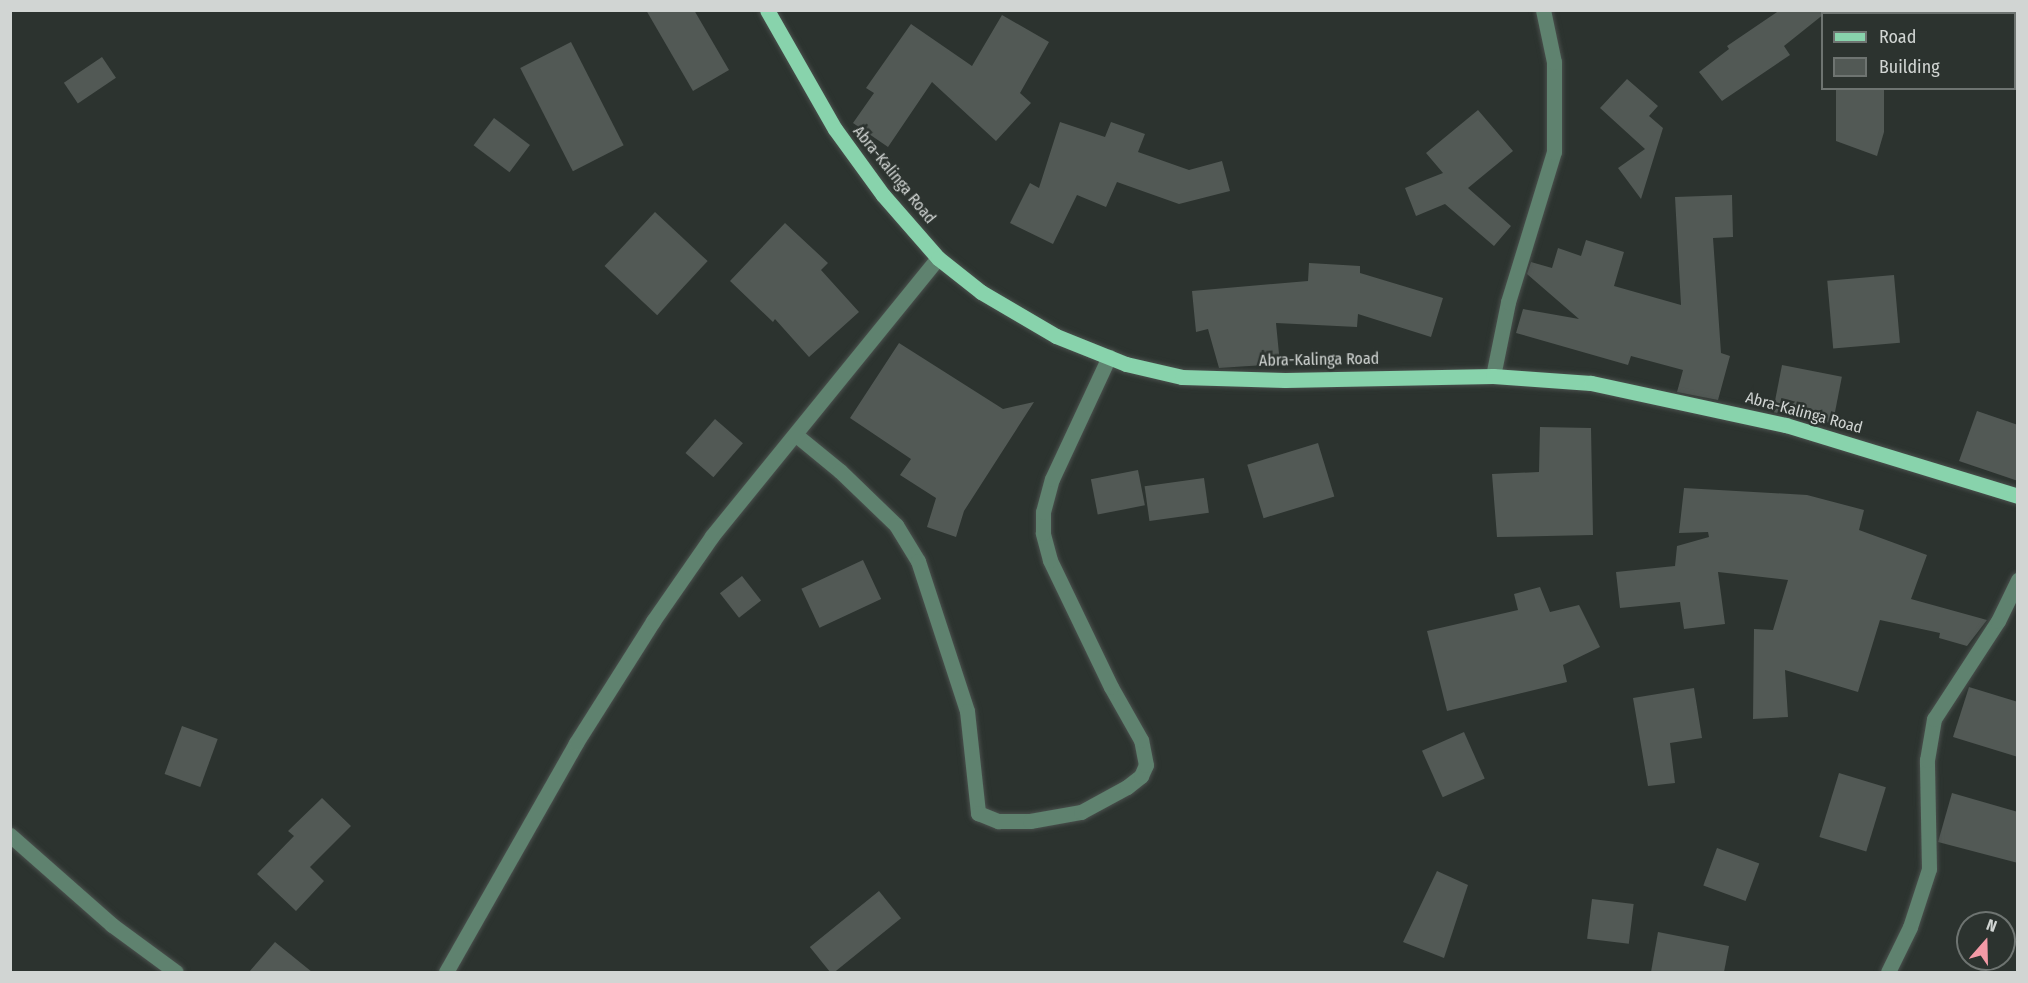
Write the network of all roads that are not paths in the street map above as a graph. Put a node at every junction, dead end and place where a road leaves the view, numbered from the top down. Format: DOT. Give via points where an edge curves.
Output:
graph roads {
  1 [pos="767,10"];
  2 [pos="1543,10"];
  3 [pos="938,258"];
  4 [pos="1109,357"];
  5 [pos="1493,376"];
  6 [pos="796,435"];
  7 [pos="2018,496"];
  8 [pos="2018,580"];
  9 [pos="10,835"];
  10 [pos="176,972"];
  11 [pos="446,972"];
  12 [pos="1888,972"];
  1 -- 3 [label="main road, Abra-Kalinga Road" via="834,129 883,195"];
  2 -- 5 [label="street" via="1554,62 1554,152 1508,302"];
  3 -- 4 [label="main road, Abra-Kalinga Road" via="981,292 1056,336"];
  3 -- 6 [label="street"];
  4 -- 5 [label="main road, Abra-Kalinga Road" via="1182,377 1285,380"];
  4 -- 6 [label="street" via="1052,479 1043,512 1043,533 1050,560 1141,740 1146,765 1141,776 1127,787 1082,812 1030,821 999,821 978,813 967,711 918,561 896,525"];
  5 -- 7 [label="main road, Abra-Kalinga Road" via="1591,383 1676,399 1786,425"];
  6 -- 11 [label="street" via="712,536 653,621 576,743"];
  8 -- 12 [label="street" via="1998,621 1934,719 1927,760 1929,869 1910,927"];
  9 -- 10 [label="street" via="112,925"];
}
